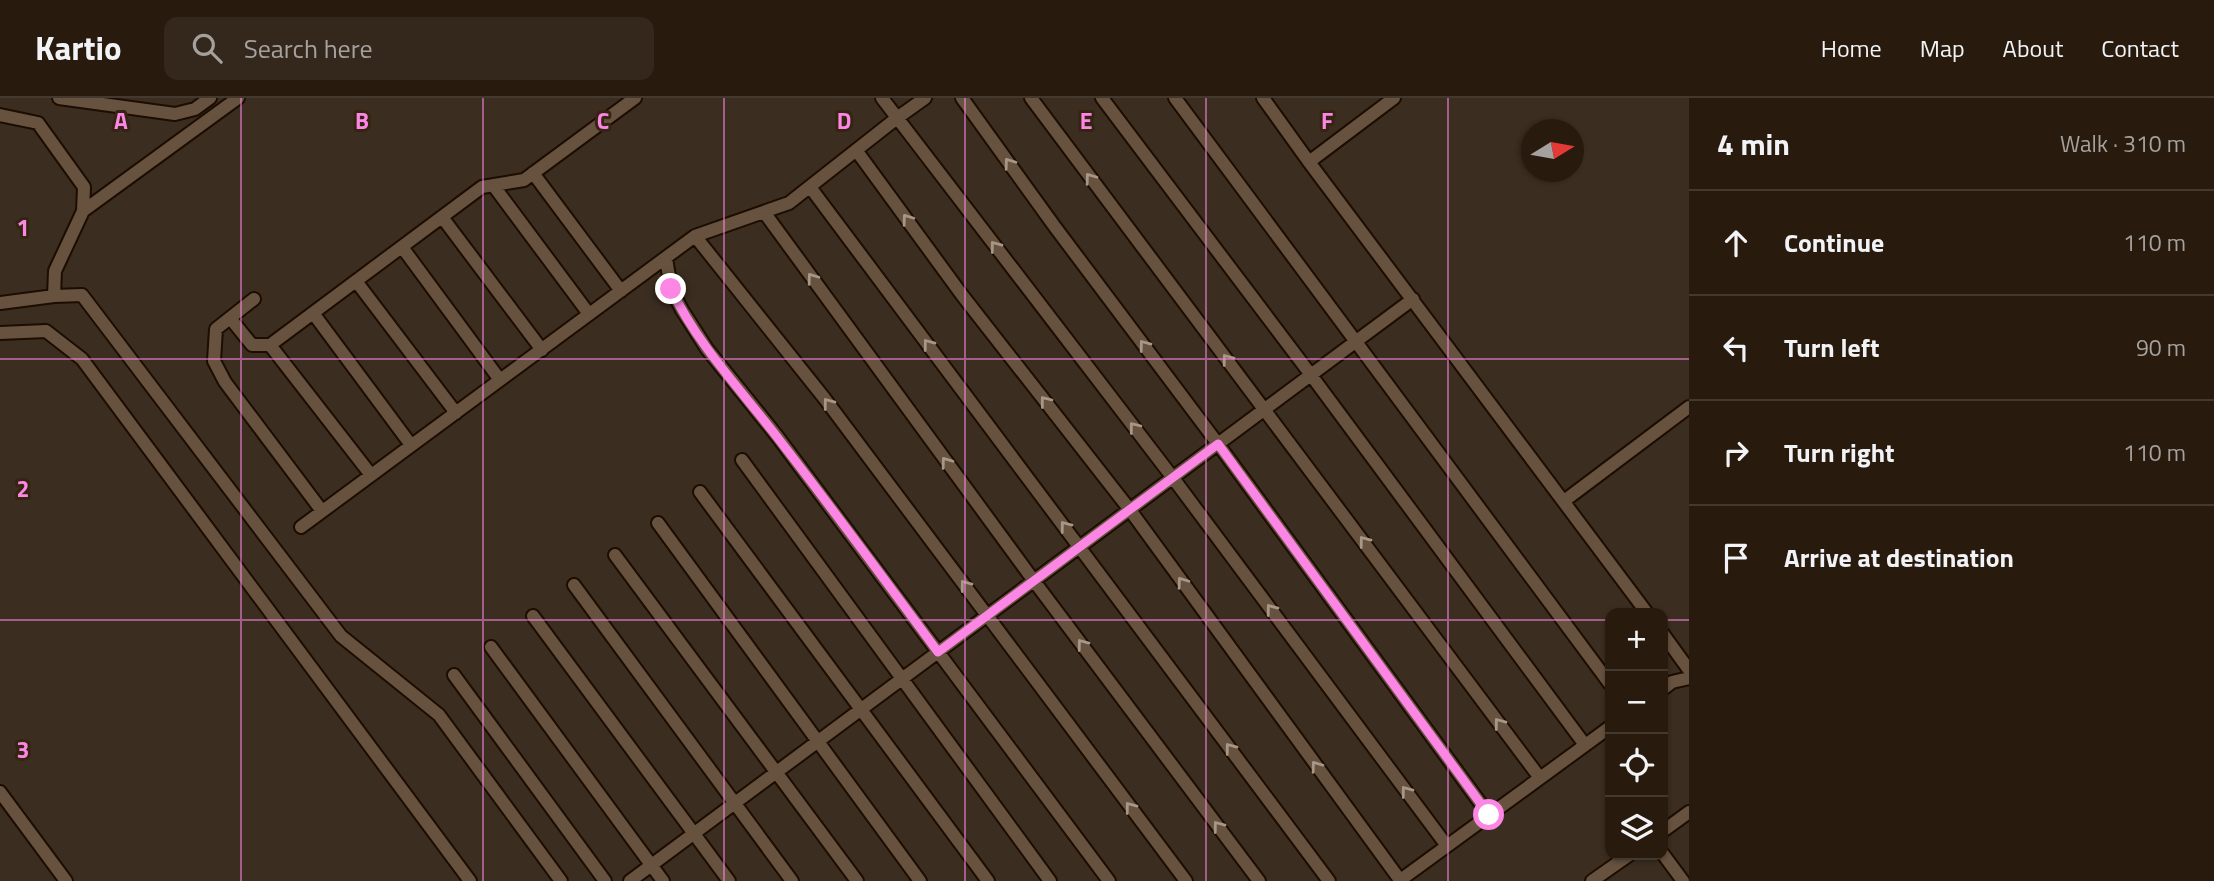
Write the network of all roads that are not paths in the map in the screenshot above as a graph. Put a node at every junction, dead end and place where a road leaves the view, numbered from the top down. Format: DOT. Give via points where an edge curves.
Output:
graph roads {
  1 [pos="59,98"];
  2 [pos="210,98"];
  3 [pos="238,98"];
  4 [pos="635,98"];
  5 [pos="882,98"];
  6 [pos="925,98"];
  7 [pos="962,98"];
  8 [pos="1031,98"];
  9 [pos="1102,98"];
  10 [pos="1175,98"];
  11 [pos="1263,98"];
  12 [pos="1394,98"];
  13 [pos="0,115"];
  14 [pos="897,118"];
  15 [pos="856,150"];
  16 [pos="1309,162"];
  17 [pos="533,173"];
  18 [pos="493,185"];
  19 [pos="810,187"];
  20 [pos="83,211"];
  21 [pos="764,212"];
  22 [pos="442,217"];
  23 [pos="695,236"];
  24 [pos="401,247"];
  25 [pos="666,258"];
  26 [pos="356,281"];
  27 [pos="621,291"];
  28 [pos="54,296"];
  29 [pos="254,299"];
  30 [pos="1413,299"];
  31 [pos="0,303"];
  32 [pos="313,313"];
  33 [pos="589,314"];
  34 [pos="230,318"];
  35 [pos="0,333"];
  36 [pos="1356,341"];
  37 [pos="270,345"];
  38 [pos="542,350"];
  39 [pos="1311,375"];
  40 [pos="500,380"];
  41 [pos="1689,407"];
  42 [pos="1266,409"];
  43 [pos="456,412"];
  44 [pos="1218,444"];
  45 [pos="411,445"];
  46 [pos="742,460"];
  47 [pos="370,475"];
  48 [pos="1173,478"];
  49 [pos="700,492"];
  50 [pos="1564,500"];
  51 [pos="1130,510"];
  52 [pos="322,512"];
  53 [pos="657,523"];
  54 [pos="301,527"];
  55 [pos="1080,547"];
  56 [pos="615,555"];
  57 [pos="1034,581"];
  58 [pos="574,585"];
  59 [pos="1643,608"];
  60 [pos="988,615"];
  61 [pos="533,616"];
  62 [pos="1668,642"];
  63 [pos="491,647"];
  64 [pos="938,652"];
  65 [pos="1689,670"];
  66 [pos="454,675"];
  67 [pos="1605,677"];
  68 [pos="1689,678"];
  69 [pos="902,679"];
  70 [pos="1668,685"];
  71 [pos="861,710"];
  72 [pos="1605,731"];
  73 [pos="817,741"];
  74 [pos="1585,745"];
  75 [pos="776,773"];
  76 [pos="1540,778"];
  77 [pos="0,792"];
  78 [pos="735,803"];
  79 [pos="1689,812"];
  80 [pos="1489,815"];
  81 [pos="1668,827"];
  82 [pos="694,834"];
  83 [pos="1447,846"];
  84 [pos="1624,860"];
  85 [pos="1667,860"];
  86 [pos="651,865"];
  87 [pos="1609,876"];
  88 [pos="66,881"];
  89 [pos="470,881"];
  90 [pos="561,881"];
  91 [pos="605,881"];
  92 [pos="630,881"];
  93 [pos="663,881"];
  94 [pos="729,881"];
  95 [pos="792,881"];
  96 [pos="857,881"];
  97 [pos="920,881"];
  98 [pos="988,881"];
  99 [pos="1050,881"];
  100 [pos="1108,881"];
  101 [pos="1186,881"];
  102 [pos="1259,881"];
  103 [pos="1329,881"];
  104 [pos="1399,881"];
  105 [pos="1592,881"];
  106 [pos="1683,881"];
  1 -- 2 [label="lane" via="175,114 195,109"];
  3 -- 20 [label="lane"];
  4 -- 17 [label="lane"];
  5 -- 14 [label="lane"];
  6 -- 14 [label="lane"];
  44 -- 7 [label="lane, one-way"];
  42 -- 8 [label="lane, one-way"];
  9 -- 39 [label="lane"];
  10 -- 36 [label="lane"];
  11 -- 16 [label="lane"];
  12 -- 16 [label="lane"];
  13 -- 20 [label="lane" via="38,123 84,187"];
  14 -- 15 [label="lane"];
  48 -- 14 [label="lane, one-way"];
  15 -- 19 [label="lane"];
  51 -- 15 [label="lane, one-way"];
  16 -- 30 [label="lane"];
  17 -- 18 [label="lane" via="524,180"];
  17 -- 27 [label="lane"];
  18 -- 22 [label="lane" via="482,187"];
  18 -- 33 [label="lane"];
  19 -- 21 [label="lane" via="789,203"];
  55 -- 19 [label="lane, one-way"];
  20 -- 28 [label="lane" via="55,271"];
  21 -- 23 [label="lane"];
  57 -- 21 [label="lane, one-way"];
  22 -- 24 [label="lane"];
  22 -- 38 [label="lane"];
  23 -- 25 [label="lane"];
  60 -- 23 [label="lane, one-way"];
  24 -- 26 [label="lane"];
  24 -- 40 [label="lane"];
  25 -- 27 [label="lane"];
  25 -- 64 [label="lane" via="671,289 707,349"];
  26 -- 32 [label="lane"];
  26 -- 43 [label="lane"];
  27 -- 33 [label="lane"];
  28 -- 31 [label="lane"];
  28 -- 90 [label="lane" via="82,295 341,635 439,715"];
  29 -- 34 [label="lane"];
  30 -- 36 [label="lane"];
  30 -- 50 [label="lane"];
  32 -- 37 [label="lane"];
  32 -- 45 [label="lane"];
  33 -- 38 [label="lane"];
  34 -- 37 [label="lane" via="252,345"];
  34 -- 52 [label="lane" via="216,329 214,361"];
  35 -- 89 [label="lane" via="46,331 82,359"];
  36 -- 39 [label="lane"];
  36 -- 67 [label="lane"];
  37 -- 47 [label="lane"];
  38 -- 40 [label="lane"];
  39 -- 42 [label="lane"];
  39 -- 74 [label="lane"];
  40 -- 43 [label="lane"];
  41 -- 50 [label="lane"];
  42 -- 44 [label="lane"];
  76 -- 42 [label="lane, one-way"];
  43 -- 45 [label="lane"];
  44 -- 48 [label="lane"];
  44 -- 80 [label="lane"];
  45 -- 47 [label="lane"];
  46 -- 69 [label="lane"];
  47 -- 52 [label="lane"];
  48 -- 51 [label="lane"];
  83 -- 48 [label="lane, one-way"];
  49 -- 71 [label="lane"];
  50 -- 59 [label="lane"];
  51 -- 55 [label="lane"];
  104 -- 51 [label="lane, one-way"];
  52 -- 54 [label="lane"];
  53 -- 73 [label="lane"];
  55 -- 57 [label="lane"];
  103 -- 55 [label="lane, one-way"];
  56 -- 75 [label="lane"];
  57 -- 60 [label="lane"];
  102 -- 57 [label="lane, one-way"];
  58 -- 78 [label="lane"];
  60 -- 64 [label="lane"];
  101 -- 60 [label="lane, one-way"];
  61 -- 82 [label="lane"];
  62 -- 65 [label="lane"];
  63 -- 86 [label="lane"];
  64 -- 69 [label="lane"];
  64 -- 100 [label="lane"];
  66 -- 91 [label="lane"];
  68 -- 70 [label="lane"];
  69 -- 71 [label="lane"];
  69 -- 99 [label="lane"];
  71 -- 73 [label="lane"];
  71 -- 98 [label="lane"];
  72 -- 74 [label="lane"];
  73 -- 75 [label="lane"];
  73 -- 97 [label="lane"];
  74 -- 76 [label="lane"];
  75 -- 78 [label="lane"];
  75 -- 96 [label="lane"];
  76 -- 80 [label="lane"];
  77 -- 88 [label="lane"];
  78 -- 82 [label="lane"];
  78 -- 95 [label="lane"];
  79 -- 81 [label="lane"];
  80 -- 83 [label="lane"];
  82 -- 86 [label="lane"];
  82 -- 94 [label="lane"];
  83 -- 104 [label="lane"];
  84 -- 87 [label="lane"];
  85 -- 106 [label="lane"];
  86 -- 92 [label="lane"];
  86 -- 93 [label="lane"];
  87 -- 105 [label="lane"];
}
